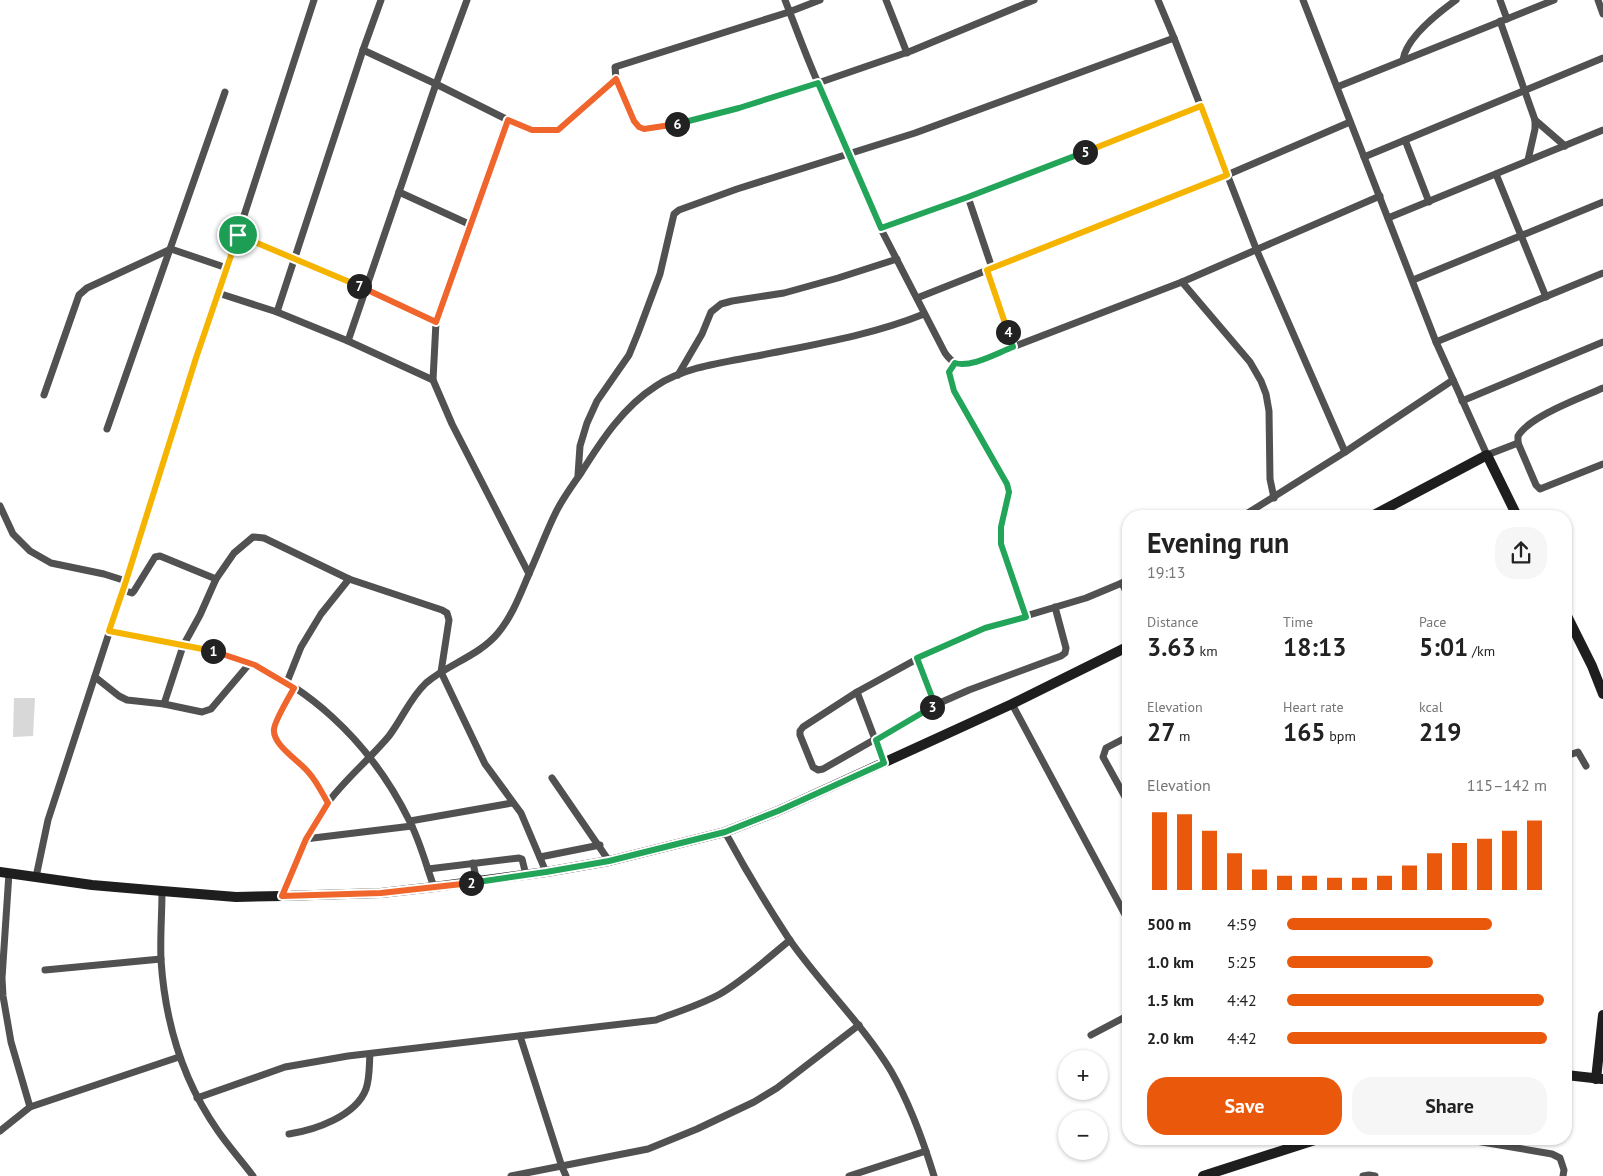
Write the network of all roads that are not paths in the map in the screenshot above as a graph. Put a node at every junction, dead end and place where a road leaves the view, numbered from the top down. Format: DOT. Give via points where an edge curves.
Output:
graph roads {
  1 [pos="314,0"];
  2 [pos="381,0"];
  3 [pos="467,0"];
  4 [pos="785,0"];
  5 [pos="820,0"];
  6 [pos="886,0"];
  7 [pos="1034,0"];
  8 [pos="1158,0"];
  9 [pos="1303,0"];
  10 [pos="1456,0"];
  11 [pos="1500,0"];
  12 [pos="1554,0"];
  13 [pos="1598,0"];
  14 [pos="790,12"];
  15 [pos="1603,14"];
  16 [pos="1504,20"];
  17 [pos="1174,38"];
  18 [pos="363,50"];
  19 [pos="907,53"];
  20 [pos="1603,58"];
  21 [pos="1403,60"];
  22 [pos="616,79"];
  23 [pos="818,83"];
  24 [pos="436,84"];
  25 [pos="1337,87"];
  26 [pos="1525,90"];
  27 [pos="225,92"];
  28 [pos="1201,106"];
  29 [pos="508,120"];
  30 [pos="1535,120"];
  31 [pos="1350,122"];
  32 [pos="1603,130"];
  33 [pos="1405,140"];
  34 [pos="1565,146"];
  35 [pos="849,154"];
  36 [pos="1364,157"];
  37 [pos="1528,160"];
  38 [pos="1496,174"];
  39 [pos="1227,175"];
  40 [pos="399,192"];
  41 [pos="1380,196"];
  42 [pos="968,197"];
  43 [pos="1429,202"];
  44 [pos="1603,202"];
  45 [pos="1388,218"];
  46 [pos="471,225"];
  47 [pos="881,228"];
  48 [pos="238,235"];
  49 [pos="1522,235"];
  50 [pos="171,249"];
  51 [pos="1257,250"];
  52 [pos="897,258"];
  53 [pos="295,259"];
  54 [pos="227,268"];
  55 [pos="989,269"];
  56 [pos="1603,273"];
  57 [pos="1413,280"];
  58 [pos="1182,282"];
  59 [pos="367,289"];
  60 [pos="218,292"];
  61 [pos="1546,297"];
  62 [pos="917,298"];
  63 [pos="277,312"];
  64 [pos="924,314"];
  65 [pos="436,322"];
  66 [pos="348,341"];
  67 [pos="1436,342"];
  68 [pos="1603,342"];
  69 [pos="1013,347"];
  70 [pos="955,363"];
  71 [pos="678,375"];
  72 [pos="433,380"];
  73 [pos="1453,380"];
  74 [pos="1603,388"];
  75 [pos="44,395"];
  76 [pos="1462,401"];
  77 [pos="107,429"];
  78 [pos="1518,444"];
  79 [pos="1345,452"];
  80 [pos="1486,455"];
  81 [pos="1603,464"];
  82 [pos="578,477"];
  83 [pos="1274,498"];
  84 [pos="0,506"];
  85 [pos="1253,510"];
  86 [pos="1383,510"];
  87 [pos="1515,510"];
  88 [pos="2,516"];
  89 [pos="529,574"];
  90 [pos="350,579"];
  91 [pos="216,580"];
  92 [pos="126,581"];
  93 [pos="1122,583"];
  94 [pos="123,590"];
  95 [pos="1055,607"];
  96 [pos="1026,617"];
  97 [pos="1572,626"];
  98 [pos="109,631"];
  99 [pos="182,646"];
  100 [pos="1122,649"];
  101 [pos="917,658"];
  102 [pos="250,663"];
  103 [pos="441,672"];
  104 [pos="95,677"];
  105 [pos="287,682"];
  106 [pos="294,688"];
  107 [pos="857,692"];
  108 [pos="1603,694"];
  109 [pos="164,704"];
  110 [pos="1012,704"];
  111 [pos="935,705"];
  112 [pos="876,740"];
  113 [pos="1122,740"];
  114 [pos="1572,754"];
  115 [pos="371,756"];
  116 [pos="884,763"];
  117 [pos="1586,766"];
  118 [pos="552,778"];
  119 [pos="1122,791"];
  120 [pos="328,803"];
  121 [pos="512,803"];
  122 [pos="411,824"];
  123 [pos="725,832"];
  124 [pos="306,839"];
  125 [pos="600,845"];
  126 [pos="540,857"];
  127 [pos="609,861"];
  128 [pos="473,863"];
  129 [pos="428,869"];
  130 [pos="546,872"];
  131 [pos="4,873"];
  132 [pos="526,875"];
  133 [pos="36,877"];
  134 [pos="477,882"];
  135 [pos="434,888"];
  136 [pos="162,891"];
  137 [pos="282,896"];
  138 [pos="1122,909"];
  139 [pos="790,940"];
  140 [pos="161,959"];
  141 [pos="45,970"];
  142 [pos="1603,1014"];
  143 [pos="1122,1019"];
  144 [pos="858,1025"];
  145 [pos="1091,1035"];
  146 [pos="520,1036"];
  147 [pos="370,1054"];
  148 [pos="179,1057"];
  149 [pos="1572,1076"];
  150 [pos="1600,1079"];
  151 [pos="197,1098"];
  152 [pos="30,1107"];
  153 [pos="0,1131"];
  154 [pos="288,1134"];
  155 [pos="1299,1145"];
  156 [pos="1499,1145"];
  157 [pos="926,1151"];
  158 [pos="562,1167"];
  159 [pos="253,1176"];
  160 [pos="511,1176"];
  161 [pos="566,1176"];
  162 [pos="849,1176"];
  163 [pos="934,1176"];
  164 [pos="1203,1176"];
  165 [pos="1363,1176"];
  166 [pos="1374,1176"];
  167 [pos="1563,1176"];
  1 -- 48 [label="street"];
  2 -- 18 [label="street"];
  3 -- 24 [label="street"];
  4 -- 14 [label="street"];
  5 -- 14 [label="street"];
  6 -- 19 [label="street"];
  7 -- 19 [label="street"];
  8 -- 17 [label="street"];
  9 -- 25 [label="street"];
  10 -- 21 [label="street" via="1428,23 1406,51"];
  11 -- 16 [label="street"];
  12 -- 16 [label="street"];
  13 -- 15 [label="street"];
  14 -- 22 [label="street" via="619,65 614,70"];
  14 -- 23 [label="street"];
  16 -- 21 [label="street"];
  16 -- 26 [label="street"];
  17 -- 28 [label="street"];
  17 -- 35 [label="street"];
  18 -- 24 [label="street"];
  18 -- 53 [label="street"];
  19 -- 23 [label="street"];
  20 -- 26 [label="street"];
  21 -- 25 [label="street"];
  22 -- 23 [label="street" via="634,121 644,129 739,108"];
  22 -- 29 [label="street" via="558,130 532,130"];
  23 -- 35 [label="street"];
  24 -- 29 [label="street"];
  24 -- 40 [label="street"];
  25 -- 31 [label="street"];
  26 -- 30 [label="street"];
  26 -- 33 [label="street"];
  27 -- 50 [label="street"];
  28 -- 39 [label="street"];
  28 -- 42 [label="street"];
  29 -- 46 [label="street"];
  30 -- 34 [label="street"];
  30 -- 37 [label="street"];
  31 -- 36 [label="street"];
  31 -- 39 [label="street"];
  32 -- 34 [label="street"];
  33 -- 36 [label="street"];
  33 -- 43 [label="street"];
  34 -- 37 [label="street"];
  35 -- 47 [label="street"];
  35 -- 82 [label="street" via="737,189 674,214 660,274 629,355 597,401 587,423 580,446"];
  36 -- 41 [label="street"];
  37 -- 38 [label="street"];
  38 -- 43 [label="street"];
  38 -- 49 [label="street"];
  39 -- 51 [label="street"];
  39 -- 55 [label="street"];
  40 -- 46 [label="street"];
  40 -- 59 [label="street"];
  41 -- 45 [label="street"];
  41 -- 51 [label="street"];
  42 -- 47 [label="street"];
  42 -- 55 [label="street"];
  43 -- 45 [label="street"];
  44 -- 49 [label="street"];
  45 -- 57 [label="street"];
  46 -- 65 [label="street"];
  47 -- 52 [label="street"];
  48 -- 53 [label="street"];
  48 -- 54 [label="street"];
  49 -- 57 [label="street"];
  49 -- 61 [label="street"];
  50 -- 54 [label="street"];
  50 -- 75 [label="street" via="86,288 79,295"];
  50 -- 77 [label="street"];
  51 -- 58 [label="street"];
  51 -- 79 [label="street"];
  52 -- 62 [label="street"];
  52 -- 71 [label="street" via="784,293 721,304 711,312"];
  53 -- 59 [label="street"];
  53 -- 63 [label="street"];
  54 -- 60 [label="street"];
  55 -- 62 [label="street"];
  55 -- 69 [label="street"];
  56 -- 61 [label="street"];
  57 -- 67 [label="street"];
  58 -- 69 [label="street"];
  58 -- 83 [label="street" via="1250,362 1261,381 1270,411 1270,479"];
  59 -- 65 [label="street"];
  59 -- 66 [label="street"];
  60 -- 63 [label="street"];
  60 -- 92 [label="street"];
  61 -- 67 [label="street"];
  62 -- 64 [label="street"];
  63 -- 66 [label="street"];
  64 -- 70 [label="street" via="945,353"];
  64 -- 71 [label="street" via="834,342"];
  65 -- 72 [label="street"];
  66 -- 72 [label="street"];
  67 -- 73 [label="street"];
  68 -- 76 [label="street"];
  69 -- 70 [label="street" via="971,363"];
  70 -- 96 [label="street" via="949,372 954,391 1007,484 1009,492 1001,527 1001,544"];
  71 -- 82 [label="street" via="643,394 623,413"];
  72 -- 89 [label="street"];
  73 -- 76 [label="street"];
  73 -- 79 [label="street"];
  74 -- 78 [label="street" via="1532,422 1518,436"];
  76 -- 80 [label="street"];
  78 -- 80 [label="street"];
  78 -- 81 [label="street" via="1540,489"];
  79 -- 83 [label="street"];
  80 -- 86 [label="street"];
  80 -- 87 [label="street"];
  82 -- 89 [label="street" via="556,512"];
  83 -- 85 [label="street"];
  84 -- 88 [label="street"];
  88 -- 92 [label="street" via="13,534 30,551 51,563"];
  89 -- 103 [label="street" via="498,634 484,647"];
  90 -- 91 [label="street" via="264,538 253,537 234,553"];
  90 -- 103 [label="street" via="447,613 449,620"];
  90 -- 105 [label="street" via="321,614"];
  91 -- 94 [label="street" via="155,556 134,592"];
  91 -- 99 [label="street"];
  92 -- 94 [label="street"];
  93 -- 95 [label="street"];
  94 -- 98 [label="street"];
  95 -- 96 [label="street"];
  95 -- 111 [label="street" via="1065,653"];
  96 -- 101 [label="street" via="985,628"];
  97 -- 108 [label="street"];
  98 -- 99 [label="street"];
  98 -- 104 [label="street"];
  99 -- 102 [label="street" via="220,652"];
  99 -- 109 [label="street"];
  100 -- 110 [label="street"];
  101 -- 107 [label="street"];
  101 -- 111 [label="street"];
  102 -- 105 [label="street"];
  102 -- 109 [label="street" via="207,711"];
  103 -- 115 [label="street" via="424,685"];
  103 -- 121 [label="street" via="485,764"];
  104 -- 109 [label="street" via="127,700"];
  104 -- 133 [label="street" via="48,820"];
  105 -- 106 [label="street"];
  106 -- 115 [label="street" via="344,726"];
  106 -- 120 [label="street" via="274,728 274,737 312,775"];
  107 -- 112 [label="street"];
  107 -- 112 [label="street" via="803,726 800,735 813,767 818,770"];
  110 -- 116 [label="street"];
  110 -- 138 [label="street"];
  111 -- 112 [label="street"];
  112 -- 116 [label="street"];
  113 -- 119 [label="street" via="1106,748 1103,757"];
  114 -- 117 [label="street" via="1578,752"];
  115 -- 120 [label="street"];
  115 -- 122 [label="street"];
  116 -- 123 [label="street"];
  118 -- 125 [label="street"];
  120 -- 124 [label="street"];
  121 -- 122 [label="street"];
  121 -- 126 [label="street" via="521,813"];
  122 -- 124 [label="street"];
  122 -- 129 [label="street"];
  123 -- 127 [label="street"];
  123 -- 139 [label="street"];
  124 -- 137 [label="street"];
  125 -- 126 [label="street"];
  125 -- 127 [label="street"];
  126 -- 130 [label="street"];
  127 -- 130 [label="street"];
  128 -- 129 [label="street"];
  128 -- 132 [label="street" via="519,858"];
  128 -- 134 [label="street"];
  129 -- 135 [label="street"];
  130 -- 132 [label="street"];
  131 -- 133 [label="street"];
  131 -- 152 [label="street" via="3,996 11,1042"];
  132 -- 134 [label="street"];
  133 -- 136 [label="street"];
  134 -- 135 [label="street"];
  135 -- 137 [label="street"];
  136 -- 137 [label="street" via="236,897"];
  136 -- 140 [label="street"];
  139 -- 144 [label="street"];
  139 -- 146 [label="street" via="720,994 690,1008 656,1020"];
  140 -- 141 [label="street"];
  140 -- 148 [label="street" via="165,1000"];
  142 -- 150 [label="street"];
  143 -- 145 [label="street"];
  144 -- 157 [label="street" via="891,1071"];
  144 -- 158 [label="street" via="777,1088 727,1116 648,1149"];
  146 -- 147 [label="street"];
  146 -- 158 [label="street"];
  147 -- 151 [label="street" via="299,1064"];
  147 -- 154 [label="street" via="367,1087 355,1104 322,1126"];
  148 -- 151 [label="street"];
  148 -- 152 [label="street"];
  149 -- 150 [label="street"];
  151 -- 159 [label="street" via="219,1133"];
  152 -- 153 [label="street"];
  155 -- 164 [label="street"];
  156 -- 167 [label="street" via="1552,1154 1560,1158"];
  157 -- 162 [label="street"];
  157 -- 163 [label="street"];
  158 -- 160 [label="street"];
  158 -- 161 [label="street"];
  165 -- 166 [label="street"];
}
